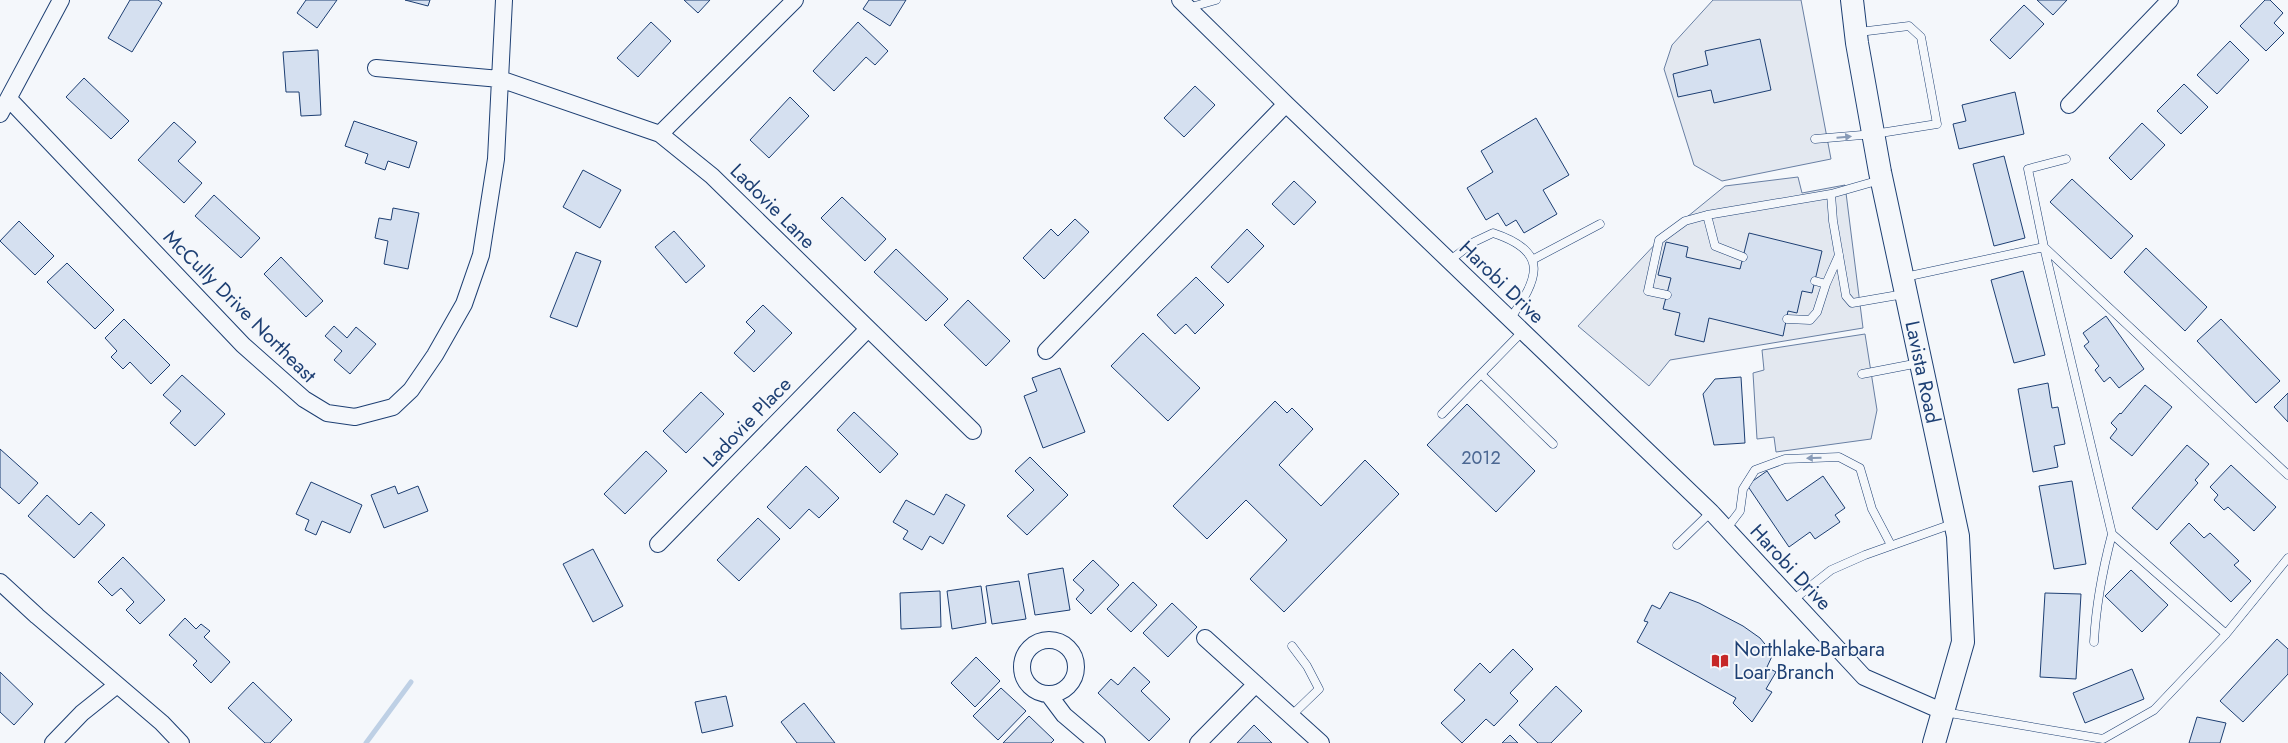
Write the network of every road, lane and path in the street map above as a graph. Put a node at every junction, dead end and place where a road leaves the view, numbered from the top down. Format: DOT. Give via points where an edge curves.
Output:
graph roads {
  1 [pos="61,0"];
  2 [pos="504,0"];
  3 [pos="794,0"];
  4 [pos="1216,0"];
  5 [pos="1852,0"];
  6 [pos="2170,0"];
  7 [pos="1184,4"];
  8 [pos="1856,33"];
  9 [pos="376,68"];
  10 [pos="500,79"];
  11 [pos="8,99"];
  12 [pos="1286,104"];
  13 [pos="2069,105"];
  14 [pos="0,114"];
  15 [pos="660,134"];
  16 [pos="1874,134"];
  17 [pos="1815,139"];
  18 [pos="2066,159"];
  19 [pos="1882,179"];
  20 [pos="1831,194"];
  21 [pos="1707,215"];
  22 [pos="1600,224"];
  23 [pos="2044,247"];
  24 [pos="1839,255"];
  25 [pos="1743,257"];
  26 [pos="1532,260"];
  27 [pos="1449,261"];
  28 [pos="1814,281"];
  29 [pos="1826,284"];
  30 [pos="1904,286"];
  31 [pos="1667,295"];
  32 [pos="1510,319"];
  33 [pos="1787,319"];
  34 [pos="867,330"];
  35 [pos="1523,331"];
  36 [pos="1046,351"];
  37 [pos="1921,363"];
  38 [pos="1481,374"];
  39 [pos="1862,374"];
  40 [pos="1442,414"];
  41 [pos="973,432"];
  42 [pos="1553,444"];
  43 [pos="2288,476"];
  44 [pos="1712,512"];
  45 [pos="1955,523"];
  46 [pos="1727,528"];
  47 [pos="2112,534"];
  48 [pos="658,544"];
  49 [pos="1677,545"];
  50 [pos="1891,545"];
  51 [pos="2288,558"];
  52 [pos="0,582"];
  53 [pos="1793,600"];
  54 [pos="2226,634"];
  55 [pos="1205,638"];
  56 [pos="2094,642"];
  57 [pos="1292,646"];
  58 [pos="1256,684"];
  59 [pos="118,685"];
  60 [pos="1049,695"];
  61 [pos="1944,712"];
  62 [pos="1291,716"];
  63 [pos="2105,741"];
  64 [pos="1317,742"];
  65 [pos="53,743"];
  66 [pos="180,743"];
  67 [pos="1097,743"];
  68 [pos="1198,743"];
  69 [pos="1934,743"];
  1 -- 11 [label="street"];
  2 -- 10 [label="street, McCully Drive Northeast"];
  3 -- 15 [label="street"];
  4 -- 7 [label="lane"];
  5 -- 8 [label="main road, Lavista Road"];
  6 -- 13 [label="street"];
  7 -- 12 [label="street, Harobi Drive"];
  8 -- 16 [label="main road, Lavista Road"];
  8 -- 16 [label="lane" via="1909,26 1921,37 1937,124"];
  9 -- 10 [label="street, Ladovie Lane"];
  10 -- 11 [label="street, McCully Drive Northeast" via="496,158 481,255 464,304 411,390 393,407 355,417 327,413 304,399 243,345"];
  10 -- 15 [label="street, Ladovie Lane"];
  11 -- 14 [label="street"];
  12 -- 27 [label="street, Harobi Drive"];
  12 -- 36 [label="street"];
  15 -- 34 [label="street, Ladovie Lane" via="712,176"];
  17 -- 16 [label="lane, one-way"];
  16 -- 19 [label="main road, Lavista Road"];
  18 -- 23 [label="lane" via="2028,169"];
  19 -- 20 [label="lane"];
  19 -- 30 [label="main road, Lavista Road"];
  20 -- 21 [label="lane"];
  20 -- 24 [label="lane"];
  21 -- 25 [label="lane" via="1715,246"];
  21 -- 31 [label="lane" via="1685,221 1659,240 1648,291"];
  22 -- 26 [label="lane"];
  23 -- 30 [label="lane"];
  23 -- 43 [label="lane"];
  23 -- 47 [label="lane"];
  24 -- 29 [label="lane"];
  24 -- 30 [label="lane" via="1846,296 1852,303"];
  26 -- 27 [label="lane" via="1527,249 1493,233 1474,242"];
  26 -- 32 [label="lane" via="1534,276 1528,293"];
  27 -- 32 [label="street, Harobi Drive"];
  28 -- 29 [label="lane"];
  29 -- 33 [label="lane" via="1817,312 1810,320"];
  30 -- 37 [label="main road, Lavista Road"];
  32 -- 35 [label="street, Harobi Drive"];
  34 -- 41 [label="street, Ladovie Lane"];
  34 -- 48 [label="street, Ladovie Place"];
  35 -- 38 [label="lane"];
  35 -- 44 [label="street, Harobi Drive"];
  37 -- 39 [label="lane"];
  37 -- 45 [label="main road, Lavista Road"];
  38 -- 40 [label="lane"];
  38 -- 42 [label="lane"];
  44 -- 46 [label="street, Harobi Drive"];
  44 -- 49 [label="lane"];
  45 -- 50 [label="lane"];
  45 -- 61 [label="main road, Lavista Road" via="1962,642"];
  50 -- 46 [label="lane, one-way" via="1872,509 1860,468 1839,457 1786,459 1755,470 1743,488 1740,511"];
  46 -- 53 [label="street, Harobi Drive"];
  47 -- 54 [label="lane"];
  47 -- 56 [label="lane" via="2099,581"];
  50 -- 53 [label="lane" via="1831,570"];
  51 -- 54 [label="lane"];
  52 -- 59 [label="street"];
  53 -- 61 [label="street, Harobi Drive" via="1864,677"];
  54 -- 63 [label="lane" via="2154,710"];
  55 -- 58 [label="street"];
  57 -- 62 [label="lane" via="1319,689"];
  58 -- 62 [label="street"];
  58 -- 68 [label="street"];
  59 -- 65 [label="street" via="82,713"];
  59 -- 66 [label="street"];
  60 -- 67 [label="street" via="1064,715"];
  61 -- 63 [label="lane"];
  61 -- 69 [label="main road, Lavista Road"];
  62 -- 64 [label="street"];
}
